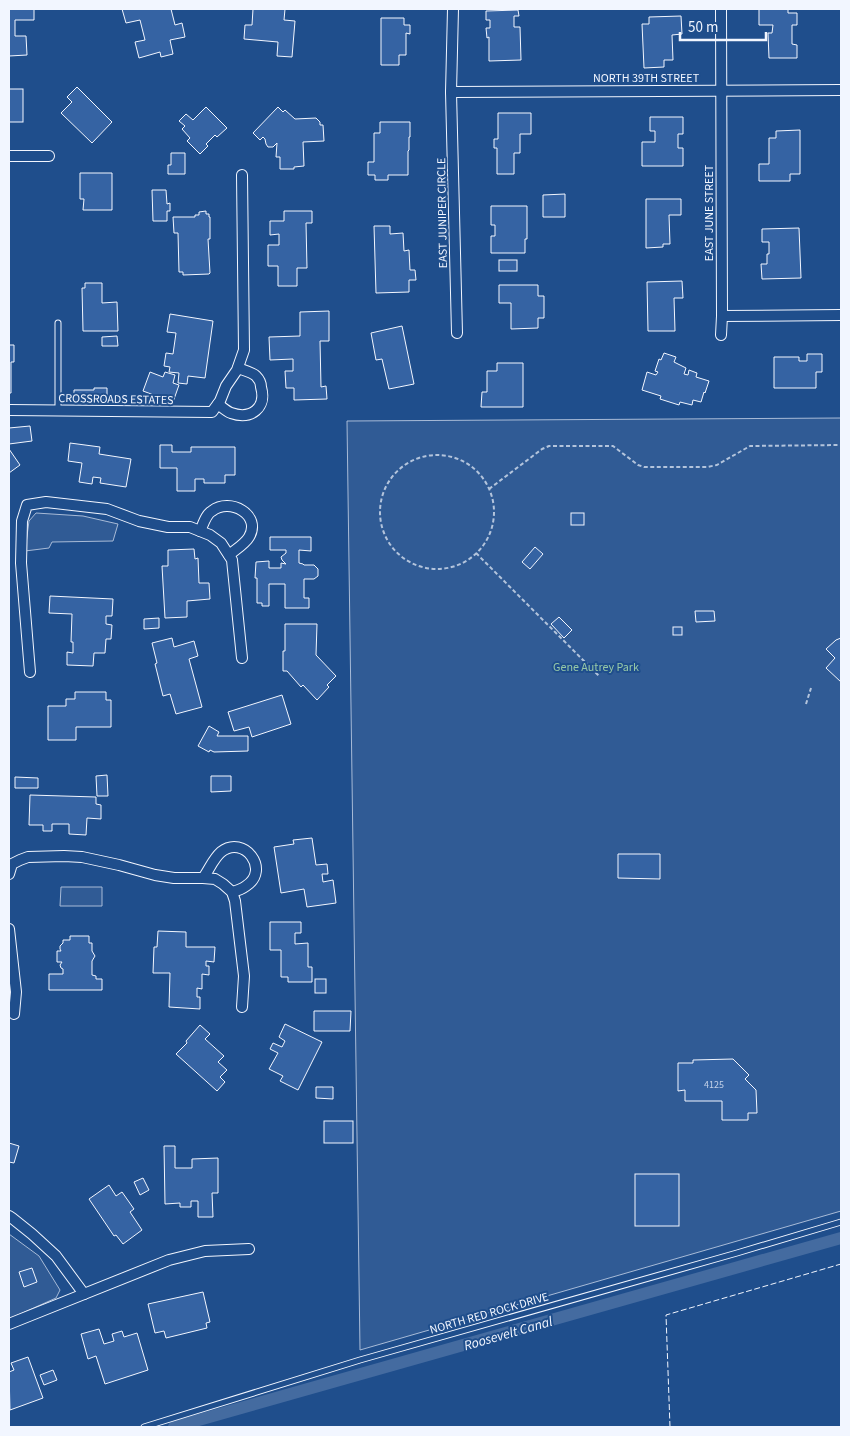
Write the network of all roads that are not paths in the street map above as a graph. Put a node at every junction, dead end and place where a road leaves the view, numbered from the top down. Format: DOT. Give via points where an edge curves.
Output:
graph roads {
  1 [pos="453,9"];
  2 [pos="721,9"];
  3 [pos="722,90"];
  4 [pos="841,90"];
  5 [pos="451,92"];
  6 [pos="9,156"];
  7 [pos="49,156"];
  8 [pos="242,175"];
  9 [pos="841,315"];
  10 [pos="722,316"];
  11 [pos="58,323"];
  12 [pos="457,333"];
  13 [pos="721,335"];
  14 [pos="238,368"];
  15 [pos="218,404"];
  16 [pos="9,410"];
  17 [pos="58,410"];
  18 [pos="200,531"];
  19 [pos="229,555"];
  20 [pos="9,563"];
  21 [pos="21,563"];
  22 [pos="242,658"];
  23 [pos="30,672"];
  24 [pos="9,874"];
  25 [pos="203,878"];
  26 [pos="232,892"];
  27 [pos="9,929"];
  28 [pos="242,1007"];
  29 [pos="14,1014"];
  30 [pos="9,1216"];
  31 [pos="841,1222"];
  32 [pos="249,1249"];
  33 [pos="84,1294"];
  34 [pos="9,1324"];
  35 [pos="144,1427"];
  1 -- 5 [label="street, EAST JUNIPER CIRCLE"];
  2 -- 3 [label="street, EAST JUNE STREET"];
  3 -- 4 [label="street, NORTH 39TH STREET"];
  3 -- 5 [label="street, NORTH 39TH STREET"];
  3 -- 10 [label="street, EAST JUNE STREET"];
  5 -- 12 [label="street, EAST JUNIPER CIRCLE"];
  6 -- 7 [label="street"];
  8 -- 14 [label="street" via="244,350"];
  9 -- 10 [label="street"];
  10 -- 13 [label="street, EAST JUNE STREET"];
  11 -- 17 [label="lane"];
  14 -- 15 [label="street"];
  14 -- 15 [label="street" via="256,376 260,383 263,400 260,408 241,415 233,414"];
  15 -- 17 [label="street, CROSSROADS ESTATES" via="212,412"];
  16 -- 17 [label="street, CROSSROADS ESTATES"];
  18 -- 19 [label="street" via="221,542"];
  18 -- 19 [label="street" via="210,512 217,508 234,506 242,510 252,529 249,537"];
  18 -- 21 [label="street" via="139,521 107,509 46,502 27,505 22,521"];
  19 -- 22 [label="street"];
  20 -- 21 [label="street"];
  21 -- 23 [label="street"];
  24 -- 25 [label="street" via="12,864 28,857 64,856 102,861 155,875"];
  25 -- 26 [label="street" via="215,879"];
  25 -- 26 [label="street" via="221,852 239,847 254,859 256,870 254,879 247,886"];
  26 -- 28 [label="street" via="244,976"];
  27 -- 29 [label="street" via="16,992"];
  30 -- 33 [label="street" via="56,1256"];
  31 -- 35 [label="lane, NORTH RED ROCK DRIVE" via="360,1360"];
  32 -- 33 [label="street" via="205,1251 169,1260"];
  33 -- 34 [label="street"];
}
